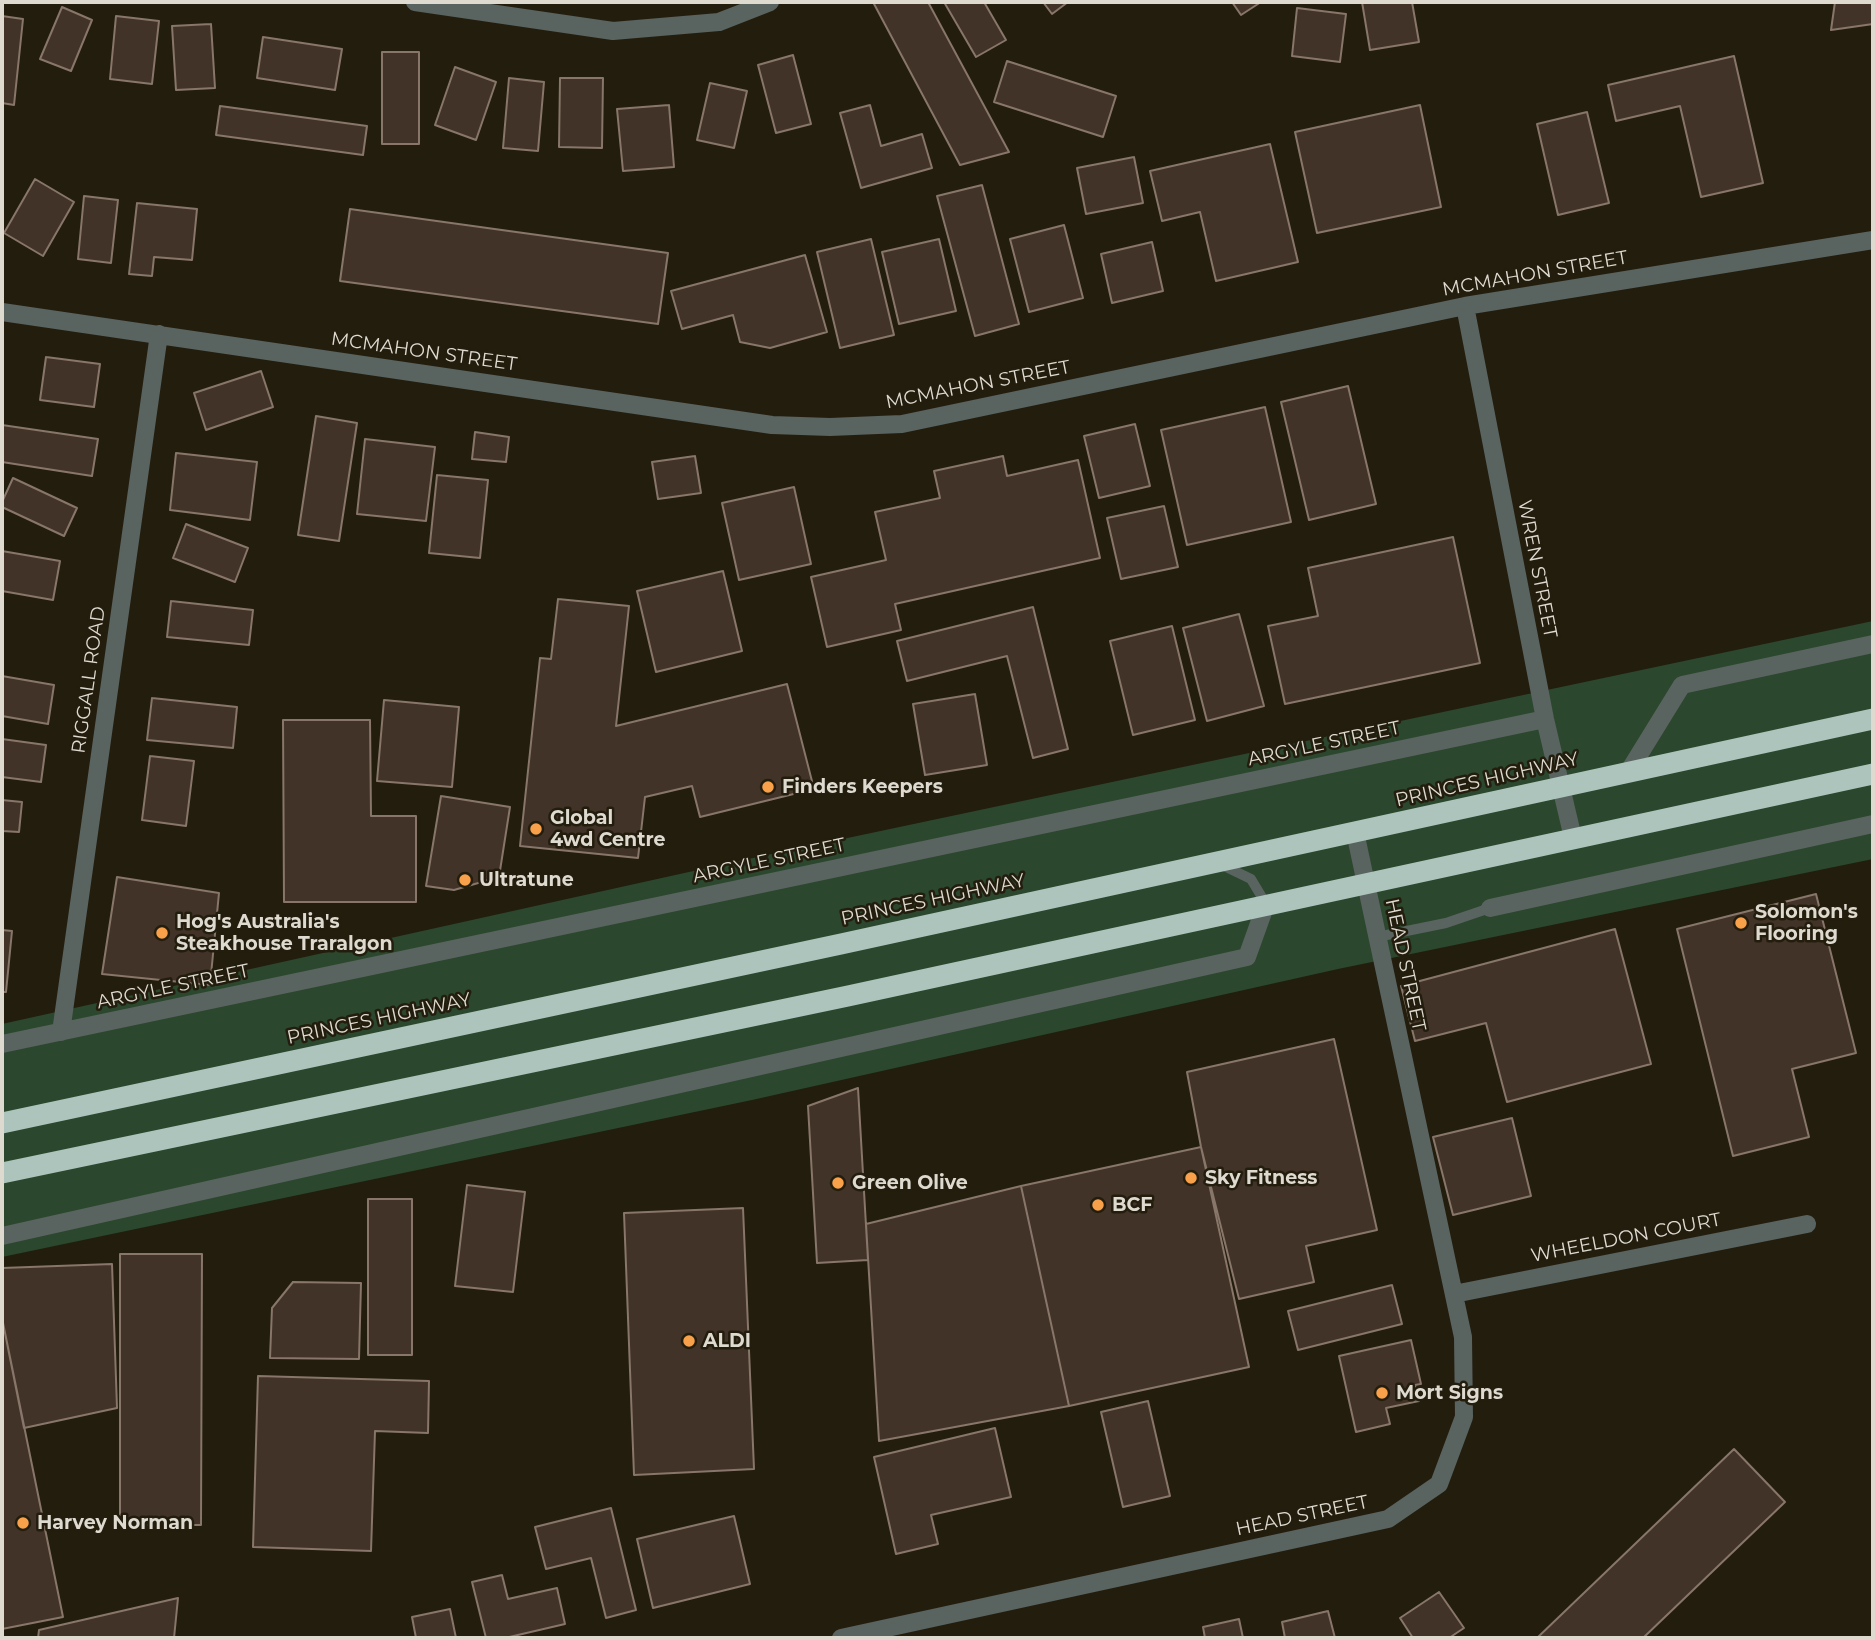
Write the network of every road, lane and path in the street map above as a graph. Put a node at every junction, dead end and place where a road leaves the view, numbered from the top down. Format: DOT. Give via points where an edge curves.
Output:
graph roads {
  1 [pos="415,2"];
  2 [pos="770,2"];
  3 [pos="1873,240"];
  4 [pos="1465,306"];
  5 [pos="2,312"];
  6 [pos="159,334"];
  7 [pos="1873,643"];
  8 [pos="1545,719"];
  9 [pos="1873,719"];
  10 [pos="1629,771"];
  11 [pos="1873,774"];
  12 [pos="1561,787"];
  13 [pos="1873,824"];
  14 [pos="1355,832"];
  15 [pos="1573,838"];
  16 [pos="1216,862"];
  17 [pos="1366,883"];
  18 [pos="1266,904"];
  19 [pos="1490,908"];
  20 [pos="1377,937"];
  21 [pos="61,1032"];
  22 [pos="2,1044"];
  23 [pos="2,1123"];
  24 [pos="2,1173"];
  25 [pos="1807,1224"];
  26 [pos="2,1236"];
  27 [pos="1454,1294"];
  28 [pos="841,1638"];
  1 -- 2 [label="street" via="613,31 719,22"];
  3 -- 4 [label="street, MCMAHON STREET"];
  4 -- 6 [label="street, MCMAHON STREET" via="902,424 830,427 772,425"];
  4 -- 8 [label="street, WREN STREET"];
  5 -- 6 [label="street, MCMAHON STREET"];
  6 -- 21 [label="street, RIGGALL ROAD"];
  7 -- 10 [label="street" via="1682,685"];
  8 -- 12 [label="street, WREN STREET"];
  8 -- 21 [label="street, ARGYLE STREET"];
  9 -- 10 [label="highway, PRINCES HIGHWAY"];
  10 -- 12 [label="highway, PRINCES HIGHWAY"];
  11 -- 15 [label="highway"];
  12 -- 14 [label="highway, PRINCES HIGHWAY"];
  12 -- 15 [label="street, WREN STREET"];
  13 -- 19 [label="street"];
  14 -- 16 [label="highway, PRINCES HIGHWAY"];
  14 -- 17 [label="street, HEAD STREET"];
  15 -- 17 [label="highway"];
  16 -- 18 [label="lane" via="1251,879"];
  16 -- 23 [label="highway, PRINCES HIGHWAY"];
  17 -- 18 [label="highway"];
  17 -- 20 [label="street, HEAD STREET"];
  18 -- 24 [label="highway"];
  18 -- 26 [label="street" via="1247,957"];
  19 -- 20 [label="lane" via="1447,923"];
  20 -- 27 [label="street, HEAD STREET"];
  21 -- 22 [label="street, ARGYLE STREET"];
  25 -- 27 [label="street, WHEELDON COURT"];
  27 -- 28 [label="street, HEAD STREET" via="1463,1337 1464,1417 1439,1485 1388,1519"];
}
